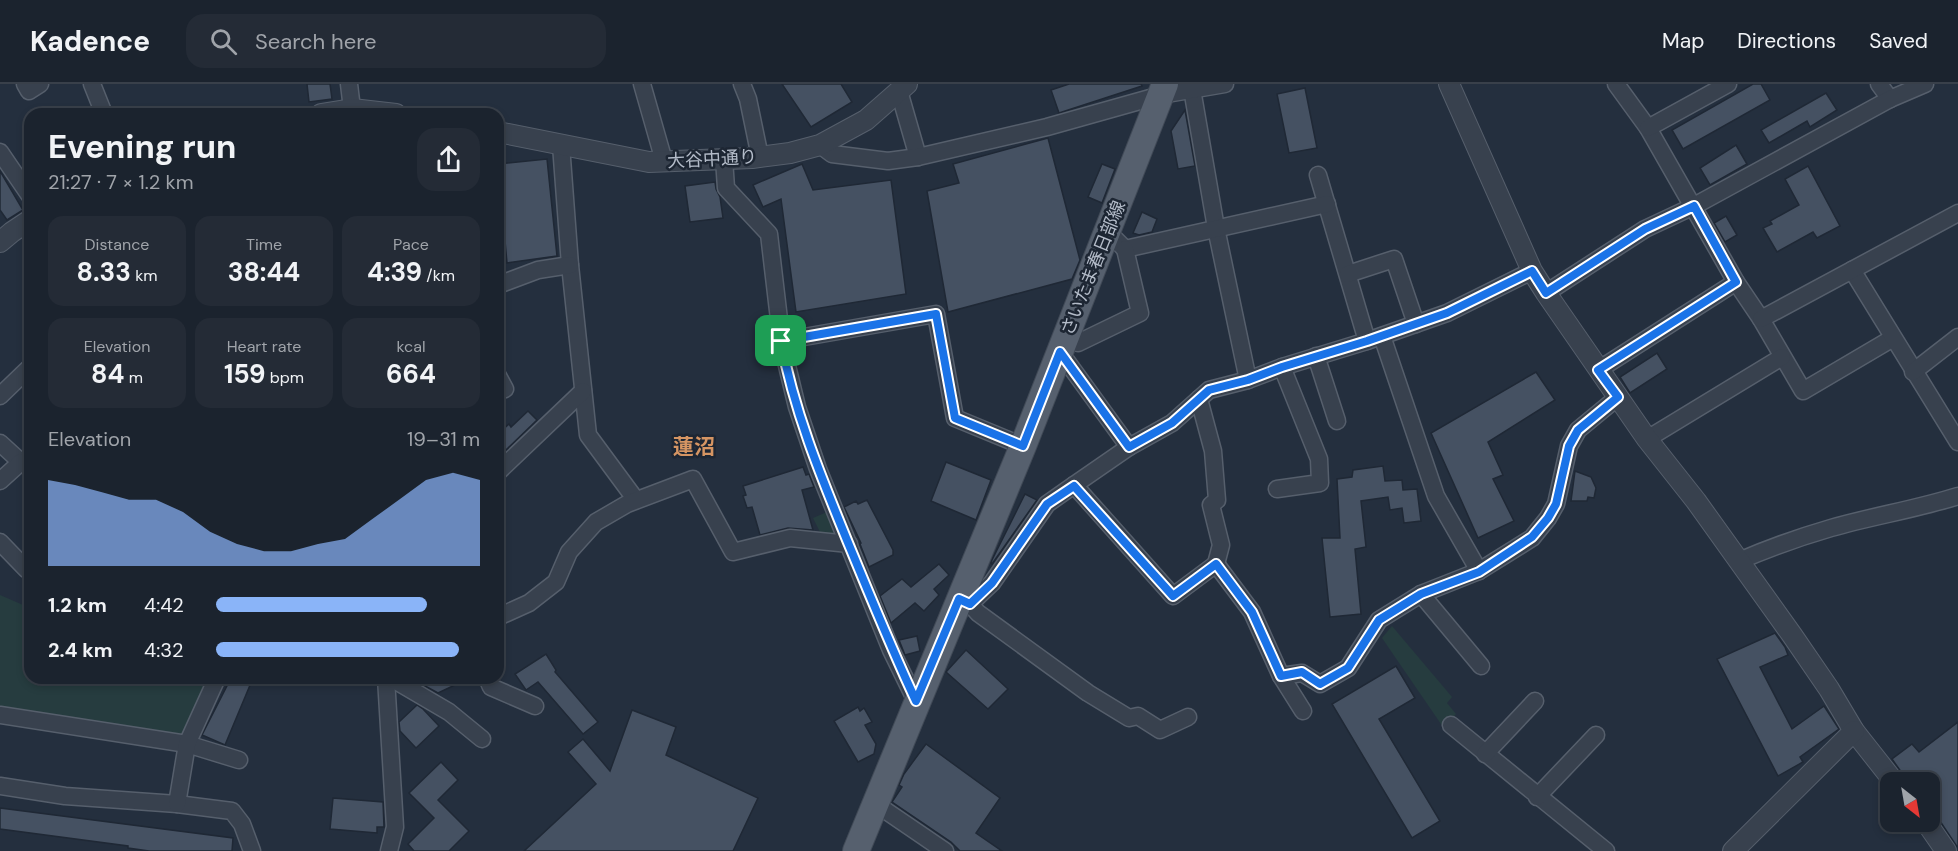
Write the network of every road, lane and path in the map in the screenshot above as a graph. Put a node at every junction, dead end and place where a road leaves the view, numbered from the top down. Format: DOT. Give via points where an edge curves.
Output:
graph roads {
  1 [pos="25,84"];
  2 [pos="40,84"];
  3 [pos="92,84"];
  4 [pos="349,84"];
  5 [pos="642,84"];
  6 [pos="742,84"];
  7 [pos="1225,84"];
  8 [pos="1449,84"];
  9 [pos="1616,84"];
  10 [pos="1728,84"];
  11 [pos="1879,84"];
  12 [pos="1924,84"];
  13 [pos="903,88"];
  14 [pos="1163,89"];
  15 [pos="1192,89"];
  16 [pos="1890,99"];
  17 [pos="102,108"];
  18 [pos="352,108"];
  19 [pos="1648,128"];
  20 [pos="504,133"];
  21 [pos="561,145"];
  22 [pos="820,145"];
  23 [pos="0,152"];
  24 [pos="760,157"];
  25 [pos="918,157"];
  26 [pos="724,159"];
  27 [pos="664,161"];
  28 [pos="1318,175"];
  29 [pos="24,187"];
  30 [pos="1327,204"];
  31 [pos="1694,206"];
  32 [pos="1958,213"];
  33 [pos="1216,228"];
  34 [pos="1117,241"];
  35 [pos="570,265"];
  36 [pos="1852,270"];
  37 [pos="1532,271"];
  38 [pos="1348,274"];
  39 [pos="1736,282"];
  40 [pos="504,283"];
  41 [pos="1546,293"];
  42 [pos="1761,319"];
  43 [pos="1416,324"];
  44 [pos="1958,337"];
  45 [pos="1375,338"];
  46 [pos="1893,338"];
  47 [pos="781,341"];
  48 [pos="1062,346"];
  49 [pos="1316,356"];
  50 [pos="1782,357"];
  51 [pos="1282,367"];
  52 [pos="1598,370"];
  53 [pos="1913,372"];
  54 [pos="24,373"];
  55 [pos="1248,380"];
  56 [pos="583,391"];
  57 [pos="0,396"];
  58 [pos="1618,397"];
  59 [pos="1199,399"];
  60 [pos="1337,421"];
  61 [pos="1647,439"];
  62 [pos="1958,442"];
  63 [pos="0,443"];
  64 [pos="1023,446"];
  65 [pos="1129,447"];
  66 [pos="504,466"];
  67 [pos="0,481"];
  68 [pos="1074,486"];
  69 [pos="1277,489"];
  70 [pos="1958,495"];
  71 [pos="636,500"];
  72 [pos="0,542"];
  73 [pos="849,544"];
  74 [pos="1739,561"];
  75 [pos="1216,564"];
  76 [pos="24,567"];
  77 [pos="1479,572"];
  78 [pos="1421,594"];
  79 [pos="964,601"];
  80 [pos="504,613"];
  81 [pos="1481,666"];
  82 [pos="1281,676"];
  83 [pos="214,684"];
  84 [pos="388,684"];
  85 [pos="399,684"];
  86 [pos="490,684"];
  87 [pos="916,701"];
  88 [pos="1535,701"];
  89 [pos="535,706"];
  90 [pos="1303,711"];
  91 [pos="0,716"];
  92 [pos="1188,717"];
  93 [pos="1451,725"];
  94 [pos="1854,730"];
  95 [pos="1596,735"];
  96 [pos="482,739"];
  97 [pos="187,744"];
  98 [pos="1485,754"];
  99 [pos="239,760"];
  100 [pos="1886,772"];
  101 [pos="0,786"];
  102 [pos="1537,797"];
  103 [pos="177,804"];
  104 [pos="876,804"];
  105 [pos="1933,832"];
  106 [pos="252,851"];
  107 [pos="257,851"];
  108 [pos="389,851"];
  109 [pos="856,851"];
  110 [pos="945,851"];
  111 [pos="1606,851"];
  112 [pos="1733,851"];
  113 [pos="1946,851"];
  1 -- 2 [label="street" via="29,91"];
  3 -- 17 [label="street"];
  4 -- 18 [label="street"];
  5 -- 27 [label="street"];
  6 -- 24 [label="street"];
  7 -- 15 [label="street"];
  8 -- 37 [label="street"];
  9 -- 19 [label="street"];
  10 -- 19 [label="street"];
  11 -- 16 [label="street"];
  12 -- 16 [label="street"];
  13 -- 22 [label="street, 大谷中通り" via="866,120"];
  13 -- 25 [label="street"];
  14 -- 15 [label="street"];
  14 -- 25 [label="street" via="1047,128"];
  14 -- 34 [label="main road, さいたま春日部線"];
  15 -- 33 [label="street"];
  16 -- 31 [label="street"];
  19 -- 31 [label="street"];
  20 -- 21 [label="street, 大谷中通り"];
  21 -- 27 [label="street, 大谷中通り" via="649,162"];
  21 -- 35 [label="street"];
  22 -- 24 [label="street, 大谷中通り"];
  22 -- 25 [label="street" via="832,154 888,161"];
  23 -- 29 [label="street"];
  24 -- 26 [label="street, 大谷中通り"];
  26 -- 27 [label="street, 大谷中通り"];
  26 -- 47 [label="street" via="726,188 769,234"];
  28 -- 30 [label="street"];
  30 -- 33 [label="street"];
  30 -- 38 [label="street"];
  31 -- 39 [label="street"];
  31 -- 41 [label="street" via="1645,229"];
  32 -- 36 [label="street"];
  33 -- 34 [label="street"];
  33 -- 55 [label="street"];
  34 -- 48 [label="main road, さいたま春日部線"];
  34 -- 48 [label="street" via="1140,313 1078,343"];
  35 -- 40 [label="street" via="538,270"];
  35 -- 56 [label="street"];
  36 -- 42 [label="street"];
  36 -- 46 [label="street"];
  37 -- 41 [label="street"];
  37 -- 43 [label="street"];
  38 -- 43 [label="street" via="1394,259"];
  38 -- 45 [label="street"];
  39 -- 42 [label="street"];
  39 -- 52 [label="street"];
  41 -- 52 [label="street"];
  42 -- 50 [label="street"];
  43 -- 45 [label="street"];
  44 -- 53 [label="street"];
  45 -- 49 [label="street"];
  45 -- 77 [label="street" via="1436,496"];
  46 -- 50 [label="street" via="1803,391"];
  46 -- 53 [label="street"];
  47 -- 64 [label="street" via="936,314 955,418"];
  47 -- 73 [label="street" via="814,459"];
  48 -- 64 [label="main road, さいたま春日部線"];
  48 -- 65 [label="street"];
  49 -- 51 [label="street"];
  49 -- 60 [label="street"];
  50 -- 61 [label="street"];
  51 -- 55 [label="street"];
  51 -- 69 [label="street" via="1319,459 1320,483"];
  52 -- 58 [label="street"];
  53 -- 62 [label="street"];
  54 -- 57 [label="street"];
  55 -- 59 [label="street" via="1209,390"];
  56 -- 66 [label="street"];
  56 -- 71 [label="street" via="588,435"];
  58 -- 61 [label="street"];
  58 -- 77 [label="street" via="1578,430 1569,446 1556,504 1548,518 1532,537"];
  59 -- 65 [label="street" via="1172,423"];
  59 -- 75 [label="street" via="1213,451 1217,500 1211,505 1221,545"];
  61 -- 74 [label="street"];
  63 -- 67 [label="street" via="22,463"];
  64 -- 79 [label="main road, さいたま春日部線"];
  65 -- 68 [label="street"];
  68 -- 75 [label="street" via="1173,596"];
  68 -- 79 [label="street" via="1047,504 992,583"];
  70 -- 74 [label="street" via="1833,528"];
  71 -- 73 [label="street" via="693,479 733,552 790,538"];
  71 -- 80 [label="street" via="596,522 569,552 556,582 529,603"];
  72 -- 76 [label="street"];
  73 -- 87 [label="street"];
  74 -- 94 [label="street"];
  75 -- 82 [label="street" via="1252,612"];
  77 -- 78 [label="street"];
  78 -- 81 [label="street"];
  78 -- 82 [label="street" via="1379,620 1348,668 1320,684 1302,672"];
  79 -- 87 [label="main road, さいたま春日部線"];
  79 -- 92 [label="street" via="1070,680 1129,718 1138,716 1160,730"];
  82 -- 90 [label="street"];
  83 -- 97 [label="street"];
  84 -- 108 [label="street" via="395,827"];
  85 -- 96 [label="street" via="449,712"];
  86 -- 89 [label="street"];
  87 -- 104 [label="main road, さいたま春日部線"];
  88 -- 98 [label="street"];
  91 -- 97 [label="street"];
  93 -- 98 [label="street"];
  94 -- 100 [label="street"];
  94 -- 112 [label="street"];
  95 -- 102 [label="street"];
  97 -- 99 [label="street"];
  97 -- 103 [label="street"];
  98 -- 102 [label="street"];
  101 -- 103 [label="street" via="65,796"];
  102 -- 111 [label="street"];
  103 -- 106 [label="street" via="232,811 242,824"];
  104 -- 109 [label="main road, さいたま春日部線"];
  104 -- 110 [label="street"];
  105 -- 113 [label="street"];
  106 -- 107 [label="street"];
}
